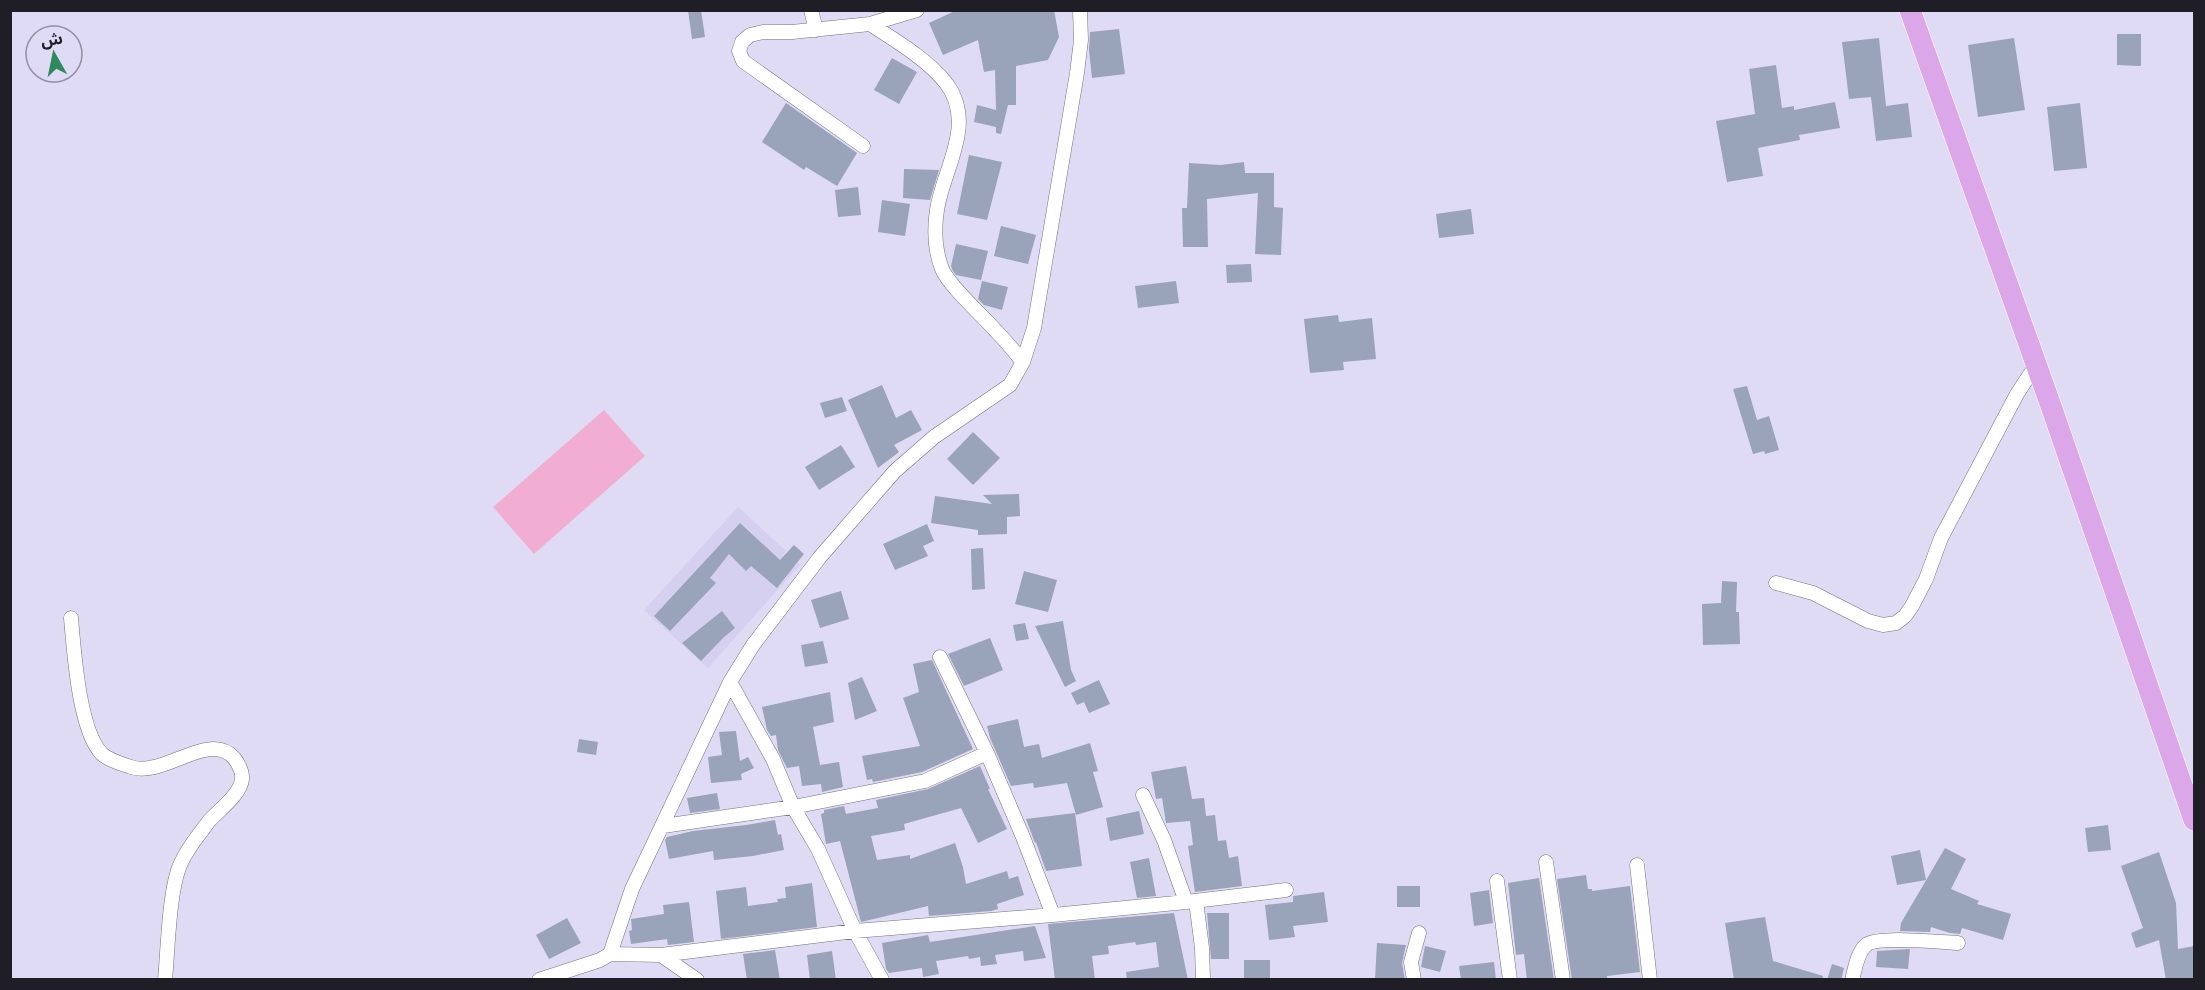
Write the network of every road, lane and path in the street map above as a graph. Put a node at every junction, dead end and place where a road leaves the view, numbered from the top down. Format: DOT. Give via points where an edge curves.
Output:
graph roads {
  1 [pos="812,10"];
  2 [pos="917,10"];
  3 [pos="1080,10"];
  4 [pos="1910,10"];
  5 [pos="870,24"];
  6 [pos="816,30"];
  7 [pos="863,146"];
  8 [pos="1023,362"];
  9 [pos="2036,365"];
  10 [pos="1776,583"];
  11 [pos="71,618"];
  12 [pos="940,657"];
  13 [pos="730,682"];
  14 [pos="987,753"];
  15 [pos="1143,795"];
  16 [pos="793,807"];
  17 [pos="2194,820"];
  18 [pos="663,826"];
  19 [pos="1546,862"];
  20 [pos="1637,865"];
  21 [pos="1497,881"];
  22 [pos="1286,890"];
  23 [pos="1191,902"];
  24 [pos="1053,915"];
  25 [pos="855,931"];
  26 [pos="1419,933"];
  27 [pos="1958,943"];
  28 [pos="610,954"];
  29 [pos="661,954"];
  30 [pos="165,980"];
  31 [pos="539,980"];
  32 [pos="697,980"];
  33 [pos="882,980"];
  34 [pos="1203,980"];
  35 [pos="1414,980"];
  36 [pos="1510,980"];
  37 [pos="1563,980"];
  38 [pos="1650,980"];
  39 [pos="1852,980"];
  1 -- 6 [label="street"];
  2 -- 5 [label="street"];
  3 -- 8 [label="street" via="1077,73 1034,328"];
  4 -- 9 [label="main road"];
  5 -- 6 [label="street"];
  5 -- 8 [label="street" via="934,70 954,98 958,138 937,210 938,253 943,271"];
  6 -- 7 [label="street" via="750,35 739,51 753,69"];
  8 -- 13 [label="street" via="1010,385 934,437 895,471 813,565"];
  9 -- 10 [label="street" via="2016,394 1905,616 1896,623 1883,625 1813,593"];
  9 -- 17 [label="main road"];
  11 -- 30 [label="street" via="88,729 102,754 134,768 147,769 221,749 237,761 242,776 235,793 189,847 180,865"];
  12 -- 14 [label="street"];
  13 -- 16 [label="street" via="773,759"];
  13 -- 18 [label="street"];
  14 -- 16 [label="street" via="925,780"];
  14 -- 24 [label="street"];
  15 -- 23 [label="street"];
  16 -- 18 [label="street"];
  16 -- 25 [label="street" via="818,849"];
  18 -- 28 [label="street" via="632,889"];
  19 -- 37 [label="street"];
  20 -- 38 [label="street"];
  21 -- 36 [label="street"];
  22 -- 23 [label="street"];
  23 -- 24 [label="street"];
  23 -- 34 [label="street" via="1202,948"];
  24 -- 25 [label="street"];
  25 -- 29 [label="street"];
  25 -- 33 [label="street"];
  26 -- 35 [label="street" via="1412,962"];
  27 -- 39 [label="street" via="1872,942 1860,954"];
  28 -- 29 [label="street"];
  28 -- 31 [label="street"];
  29 -- 32 [label="street"];
}
